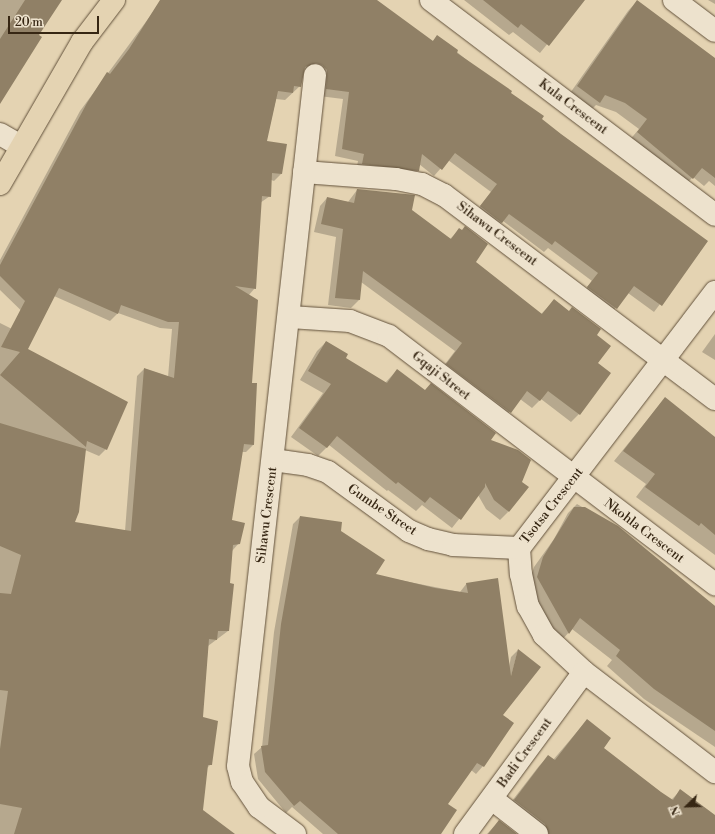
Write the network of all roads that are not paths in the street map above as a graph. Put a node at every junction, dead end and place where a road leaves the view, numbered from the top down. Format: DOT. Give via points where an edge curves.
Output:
graph roads {
  1 [pos="114,0"];
  2 [pos="431,0"];
  3 [pos="674,0"];
  4 [pos="715,31"];
  5 [pos="315,75"];
  6 [pos="0,134"];
  7 [pos="21,146"];
  8 [pos="304,172"];
  9 [pos="0,184"];
  10 [pos="715,215"];
  11 [pos="715,292"];
  12 [pos="290,317"];
  13 [pos="664,359"];
  14 [pos="715,399"];
  15 [pos="273,460"];
  16 [pos="574,478"];
  17 [pos="519,548"];
  18 [pos="715,584"];
  19 [pos="584,672"];
  20 [pos="715,772"];
  21 [pos="492,799"];
  22 [pos="295,834"];
  23 [pos="465,834"];
  24 [pos="537,834"];
  1 -- 7 [label="main road" via="82,42"];
  2 -- 10 [label="street, Kula Crescent"];
  3 -- 4 [label="street"];
  5 -- 8 [label="street, Sihawu Crescent"];
  6 -- 7 [label="street"];
  7 -- 9 [label="main road"];
  8 -- 12 [label="street, Sihawu Crescent"];
  8 -- 13 [label="street, Sihawu Crescent" via="396,179 422,184 444,195"];
  11 -- 13 [label="street, Tsotsa Crescent"];
  12 -- 15 [label="street, Sihawu Crescent"];
  12 -- 16 [label="street, Gqaji Street" via="350,321 389,336"];
  13 -- 14 [label="street"];
  13 -- 16 [label="street, Tsotsa Crescent"];
  15 -- 17 [label="street, Gumbe Street" via="308,465 328,472 409,531 428,539 453,545"];
  15 -- 22 [label="street, Sihawu Crescent" via="238,766 242,782 259,807"];
  16 -- 17 [label="street, Tsotsa Crescent"];
  16 -- 18 [label="street, Nkohla Crescent"];
  17 -- 19 [label="street, Tsotsa Crescent" via="521,574 528,606 544,635"];
  19 -- 20 [label="street, Tsotsa Crescent"];
  19 -- 21 [label="street, Badi Crescent"];
  21 -- 23 [label="street, Badi Crescent"];
  21 -- 24 [label="street"];
}
